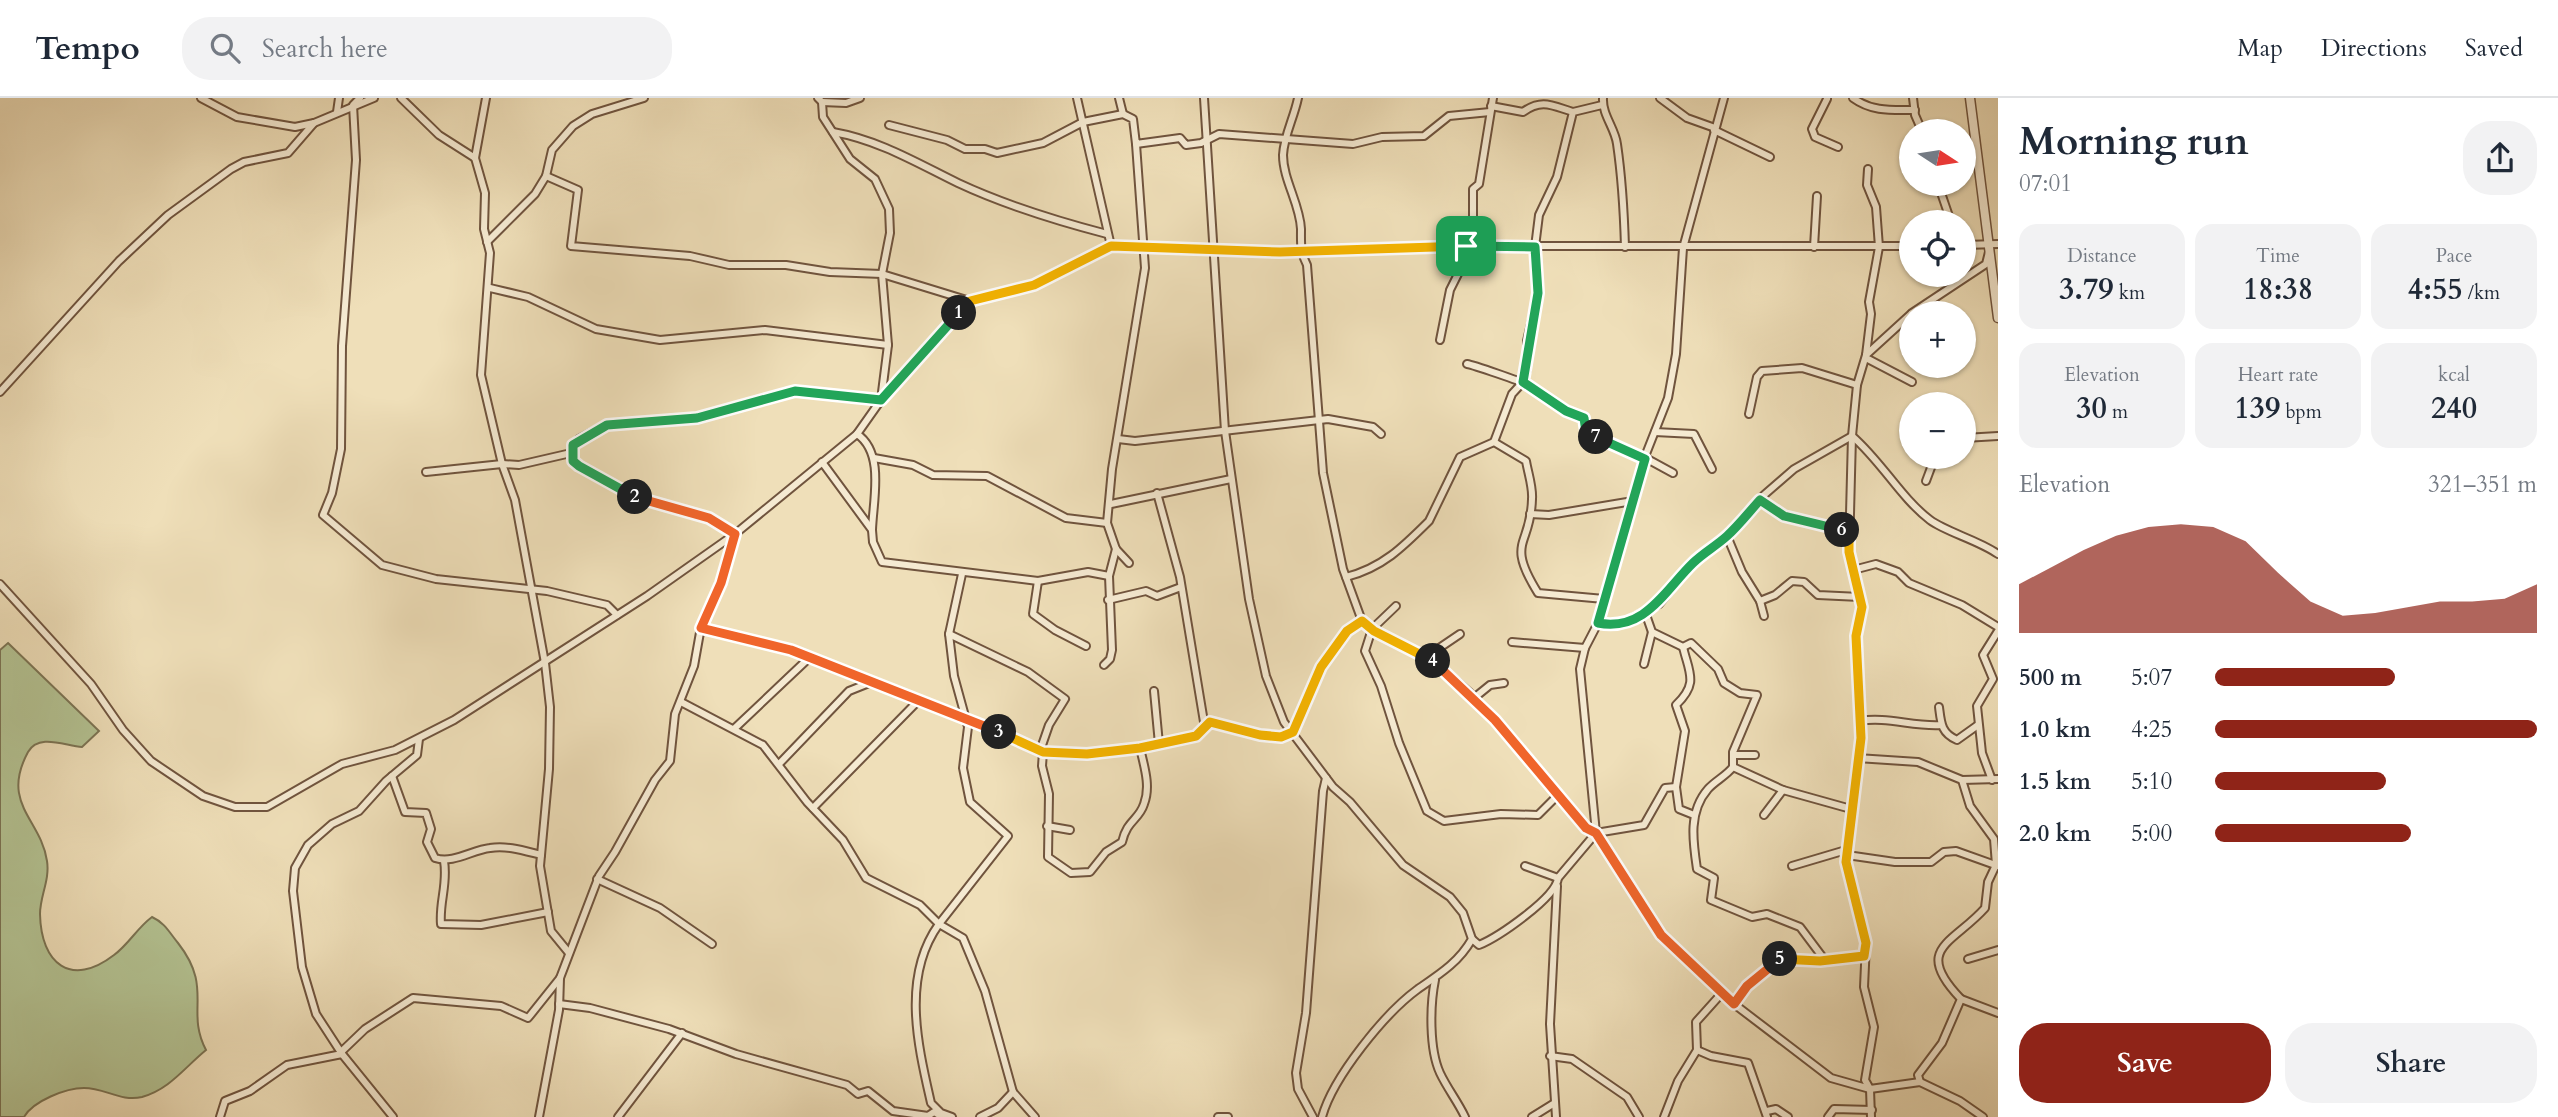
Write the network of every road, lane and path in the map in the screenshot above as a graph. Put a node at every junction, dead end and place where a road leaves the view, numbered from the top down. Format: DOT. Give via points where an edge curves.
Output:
graph roads {
  1 [pos="201,98"];
  2 [pos="339,98"];
  3 [pos="359,98"];
  4 [pos="374,98"];
  5 [pos="401,98"];
  6 [pos="486,98"];
  7 [pos="644,98"];
  8 [pos="860,98"];
  9 [pos="1077,98"];
  10 [pos="1119,98"];
  11 [pos="1204,98"];
  12 [pos="1298,98"];
  13 [pos="1493,98"];
  14 [pos="1660,98"];
  15 [pos="1724,98"];
  16 [pos="1827,98"];
  17 [pos="1853,98"];
  18 [pos="1913,98"];
  19 [pos="1970,98"];
  20 [pos="820,100"];
  21 [pos="1602,102"];
  22 [pos="353,105"];
  23 [pos="1490,109"];
  24 [pos="1915,110"];
  25 [pos="337,112"];
  26 [pos="1573,112"];
  27 [pos="1123,114"];
  28 [pos="1918,119"];
  29 [pos="1083,122"];
  30 [pos="314,123"];
  31 [pos="889,125"];
  32 [pos="1715,129"];
  33 [pos="834,132"];
  34 [pos="1208,139"];
  35 [pos="1285,139"];
  36 [pos="1136,144"];
  37 [pos="1838,147"];
  38 [pos="1770,157"];
  39 [pos="475,158"];
  40 [pos="1868,169"];
  41 [pos="546,176"];
  42 [pos="1817,196"];
  43 [pos="1107,234"];
  44 [pos="487,242"];
  45 [pos="1994,244"];
  46 [pos="1976,245"];
  47 [pos="1111,246"];
  48 [pos="1145,246"];
  49 [pos="1469,246"];
  50 [pos="1899,246"];
  51 [pos="1535,247"];
  52 [pos="1625,247"];
  53 [pos="1814,247"];
  54 [pos="1879,247"];
  55 [pos="1683,248"];
  56 [pos="1215,249"];
  57 [pos="1300,252"];
  58 [pos="882,274"];
  59 [pos="490,288"];
  60 [pos="970,301"];
  61 [pos="1931,301"];
  62 [pos="1998,318"];
  63 [pos="1899,326"];
  64 [pos="1440,340"];
  65 [pos="888,345"];
  66 [pos="1866,356"];
  67 [pos="1467,364"];
  68 [pos="1523,382"];
  69 [pos="1912,382"];
  70 [pos="1857,385"];
  71 [pos="0,392"];
  72 [pos="881,400"];
  73 [pos="1749,414"];
  74 [pos="1318,422"];
  75 [pos="1225,430"];
  76 [pos="1655,432"];
  77 [pos="858,434"];
  78 [pos="1381,434"];
  79 [pos="1852,436"];
  80 [pos="1998,436"];
  81 [pos="1976,437"];
  82 [pos="1118,439"];
  83 [pos="1494,442"];
  84 [pos="571,453"];
  85 [pos="874,458"];
  86 [pos="1645,459"];
  87 [pos="822,462"];
  88 [pos="502,464"];
  89 [pos="1712,469"];
  90 [pos="1930,469"];
  91 [pos="426,472"];
  92 [pos="1673,473"];
  93 [pos="1231,479"];
  94 [pos="1926,481"];
  95 [pos="1157,493"];
  96 [pos="1760,500"];
  97 [pos="1633,501"];
  98 [pos="1111,504"];
  99 [pos="1530,514"];
  100 [pos="1107,523"];
  101 [pos="872,530"];
  102 [pos="1849,532"];
  103 [pos="735,534"];
  104 [pos="1727,536"];
  105 [pos="1116,549"];
  106 [pos="1998,554"];
  107 [pos="1129,563"];
  108 [pos="962,574"];
  109 [pos="1109,576"];
  110 [pos="1854,576"];
  111 [pos="1346,577"];
  112 [pos="1038,581"];
  113 [pos="0,584"];
  114 [pos="1181,587"];
  115 [pos="531,588"];
  116 [pos="1860,597"];
  117 [pos="1604,599"];
  118 [pos="1108,600"];
  119 [pos="1760,601"];
  120 [pos="1396,606"];
  121 [pos="1645,612"];
  122 [pos="617,615"];
  123 [pos="1764,616"];
  124 [pos="1362,621"];
  125 [pos="1598,623"];
  126 [pos="701,628"];
  127 [pos="1372,629"];
  128 [pos="1998,629"];
  129 [pos="1652,632"];
  130 [pos="949,634"];
  131 [pos="1460,634"];
  132 [pos="1512,642"];
  133 [pos="1086,646"];
  134 [pos="1683,647"];
  135 [pos="1585,648"];
  136 [pos="810,657"];
  137 [pos="1426,657"];
  138 [pos="545,663"];
  139 [pos="1644,664"];
  140 [pos="1104,665"];
  141 [pos="869,683"];
  142 [pos="1504,683"];
  143 [pos="1154,691"];
  144 [pos="1474,698"];
  145 [pos="681,702"];
  146 [pos="917,702"];
  147 [pos="1939,707"];
  148 [pos="966,720"];
  149 [pos="1860,721"];
  150 [pos="1210,722"];
  151 [pos="1941,725"];
  152 [pos="1978,725"];
  153 [pos="735,728"];
  154 [pos="1293,732"];
  155 [pos="419,739"];
  156 [pos="1159,744"];
  157 [pos="1140,748"];
  158 [pos="1042,752"];
  159 [pos="1733,755"];
  160 [pos="1755,755"];
  161 [pos="1857,758"];
  162 [pos="779,764"];
  163 [pos="1733,767"];
  164 [pos="392,776"];
  165 [pos="1326,778"];
  166 [pos="1995,779"];
  167 [pos="1962,780"];
  168 [pos="1676,787"];
  169 [pos="1783,790"];
  170 [pos="1557,796"];
  171 [pos="813,808"];
  172 [pos="1851,809"];
  173 [pos="1694,815"];
  174 [pos="1764,815"];
  175 [pos="1048,826"];
  176 [pos="1070,830"];
  177 [pos="1596,833"];
  178 [pos="1847,853"];
  179 [pos="541,855"];
  180 [pos="444,861"];
  181 [pos="1525,866"];
  182 [pos="1792,866"];
  183 [pos="1997,866"];
  184 [pos="597,879"];
  185 [pos="1557,882"];
  186 [pos="548,912"];
  187 [pos="939,924"];
  188 [pos="1472,939"];
  189 [pos="712,944"];
  190 [pos="1998,950"];
  191 [pos="569,953"];
  192 [pos="1864,956"];
  193 [pos="1968,958"];
  194 [pos="1824,959"];
  195 [pos="560,978"];
  196 [pos="1435,980"];
  197 [pos="1722,993"];
  198 [pos="1961,999"];
  199 [pos="559,1004"];
  200 [pos="1734,1004"];
  201 [pos="1998,1013"];
  202 [pos="682,1033"];
  203 [pos="1697,1050"];
  204 [pos="341,1053"];
  205 [pos="1550,1056"];
  206 [pos="1920,1082"];
  207 [pos="1870,1088"];
  208 [pos="1013,1092"];
  209 [pos="1553,1104"];
  210 [pos="1871,1113"];
  211 [pos="1767,1114"];
  212 [pos="928,1116"];
  213 [pos="220,1117"];
  214 [pos="393,1117"];
  215 [pos="539,1117"];
  216 [pos="618,1117"];
  217 [pos="942,1117"];
  218 [pos="952,1117"];
  219 [pos="980,1117"];
  220 [pos="1035,1117"];
  221 [pos="1218,1117"];
  222 [pos="1228,1117"];
  223 [pos="1313,1117"];
  224 [pos="1322,1117"];
  225 [pos="1465,1117"];
  226 [pos="1532,1117"];
  227 [pos="1556,1117"];
  228 [pos="1639,1117"];
  229 [pos="1664,1117"];
  230 [pos="1788,1117"];
  231 [pos="1828,1117"];
  232 [pos="1983,1117"];
  1 -- 30 [label="street" via="237,117 295,127"];
  2 -- 25 [label="street"];
  3 -- 22 [label="street"];
  4 -- 22 [label="street"];
  5 -- 39 [label="street" via="439,135"];
  6 -- 39 [label="street"];
  7 -- 41 [label="street" via="592,114 573,126 552,150"];
  8 -- 20 [label="street" via="846,103"];
  9 -- 29 [label="street"];
  10 -- 27 [label="street"];
  11 -- 34 [label="street"];
  12 -- 35 [label="street"];
  13 -- 23 [label="street"];
  14 -- 32 [label="street" via="1687,118"];
  15 -- 32 [label="street"];
  16 -- 37 [label="street" via="1812,129 1815,137"];
  17 -- 24 [label="street" via="1882,110"];
  18 -- 24 [label="street"];
  19 -- 45 [label="street"];
  20 -- 33 [label="street" via="823,117"];
  21 -- 26 [label="street"];
  21 -- 52 [label="street" via="1617,144"];
  22 -- 25 [label="street"];
  22 -- 115 [label="street" via="356,160 342,346 341,449 323,515 382,565 436,579"];
  23 -- 26 [label="street" via="1522,112 1550,102"];
  23 -- 35 [label="street" via="1449,116 1424,136 1382,137 1353,144"];
  23 -- 49 [label="street" via="1479,184 1473,189"];
  24 -- 28 [label="street"];
  25 -- 30 [label="street"];
  26 -- 51 [label="street" via="1557,177 1539,215"];
  27 -- 29 [label="street"];
  27 -- 36 [label="street" via="1133,119"];
  29 -- 31 [label="street" via="1043,143 997,153 965,149"];
  29 -- 43 [label="street"];
  30 -- 71 [label="street" via="288,153 244,162 168,215 119,261"];
  32 -- 38 [label="street"];
  32 -- 55 [label="street"];
  33 -- 43 [label="street" via="891,148 972,188 1058,221"];
  33 -- 58 [label="street" via="850,159 874,179 889,209 890,233"];
  34 -- 35 [label="street" via="1219,134"];
  34 -- 36 [label="street" via="1201,144 1186,145 1180,138"];
  34 -- 56 [label="street"];
  35 -- 57 [label="street" via="1283,159 1301,228"];
  36 -- 48 [label="street"];
  39 -- 44 [label="street" via="485,193"];
  40 -- 54 [label="street"];
  41 -- 44 [label="street" via="535,194"];
  41 -- 58 [label="street" via="578,190 571,246 690,256 729,265"];
  42 -- 53 [label="street"];
  43 -- 47 [label="street"];
  44 -- 59 [label="street"];
  45 -- 46 [label="street"];
  45 -- 61 [label="street" via="1986,264"];
  45 -- 62 [label="street"];
  47 -- 48 [label="street"];
  47 -- 60 [label="street" via="1034,285"];
  48 -- 56 [label="street"];
  48 -- 82 [label="street"];
  49 -- 51 [label="street"];
  49 -- 57 [label="street"];
  49 -- 64 [label="street" via="1450,290"];
  50 -- 54 [label="street"];
  51 -- 52 [label="street"];
  51 -- 68 [label="street" via="1538,293"];
  52 -- 55 [label="street"];
  53 -- 54 [label="street"];
  53 -- 55 [label="street"];
  54 -- 66 [label="street" via="1868,302"];
  55 -- 76 [label="street" via="1676,354"];
  56 -- 57 [label="street"];
  56 -- 75 [label="street"];
  57 -- 74 [label="street" via="1307,265"];
  58 -- 60 [label="street"];
  58 -- 65 [label="street"];
  59 -- 65 [label="street" via="528,298 596,329 660,340 765,330"];
  59 -- 88 [label="street" via="481,375"];
  60 -- 72 [label="street"];
  63 -- 66 [label="street"];
  65 -- 72 [label="street"];
  66 -- 69 [label="street"];
  66 -- 70 [label="street"];
  67 -- 68 [label="street"];
  68 -- 83 [label="street" via="1512,394"];
  68 -- 86 [label="street" via="1584,418 1586,432"];
  70 -- 73 [label="street" via="1802,368 1762,371"];
  70 -- 79 [label="street"];
  72 -- 77 [label="street"];
  72 -- 84 [label="street" via="795,391 697,418 607,425 579,439"];
  74 -- 75 [label="street"];
  74 -- 78 [label="street" via="1328,419 1373,427"];
  74 -- 111 [label="street" via="1332,526"];
  75 -- 82 [label="street"];
  75 -- 93 [label="street"];
  76 -- 86 [label="street"];
  76 -- 89 [label="street" via="1694,434"];
  77 -- 85 [label="street" via="869,442"];
  77 -- 87 [label="street"];
  79 -- 96 [label="street" via="1794,469"];
  79 -- 102 [label="street"];
  79 -- 106 [label="street" via="1931,521"];
  80 -- 81 [label="street"];
  82 -- 98 [label="street"];
  83 -- 99 [label="street" via="1526,461"];
  83 -- 111 [label="street" via="1460,457 1429,521 1381,566"];
  84 -- 88 [label="street" via="519,466"];
  84 -- 103 [label="street" via="579,466 640,500 709,518"];
  85 -- 100 [label="street" via="913,465 933,475 986,476 1066,518"];
  85 -- 101 [label="street"];
  86 -- 92 [label="street"];
  86 -- 97 [label="street"];
  87 -- 101 [label="street"];
  87 -- 103 [label="street"];
  88 -- 91 [label="street"];
  88 -- 115 [label="street" via="516,500"];
  90 -- 94 [label="street"];
  93 -- 95 [label="street"];
  93 -- 154 [label="street" via="1256,642 1284,722"];
  95 -- 98 [label="street"];
  95 -- 114 [label="street"];
  96 -- 102 [label="street" via="1784,516"];
  96 -- 104 [label="street"];
  97 -- 99 [label="street"];
  97 -- 117 [label="street"];
  98 -- 100 [label="street"];
  99 -- 117 [label="street" via="1519,548 1538,593"];
  100 -- 105 [label="street"];
  101 -- 108 [label="street" via="882,562"];
  102 -- 110 [label="street"];
  103 -- 122 [label="street"];
  103 -- 126 [label="street" via="721,583"];
  104 -- 119 [label="street"];
  104 -- 121 [label="street" via="1694,562 1659,604"];
  105 -- 107 [label="street"];
  105 -- 109 [label="street"];
  108 -- 112 [label="street"];
  108 -- 130 [label="street"];
  109 -- 112 [label="street" via="1087,572"];
  109 -- 118 [label="street"];
  110 -- 116 [label="street"];
  110 -- 128 [label="street" via="1857,569 1876,564 1898,572 1909,583 1962,605"];
  111 -- 124 [label="street"];
  112 -- 133 [label="street" via="1033,614"];
  113 -- 155 [label="street" via="91,684 151,761 203,796 235,807 267,807 342,764"];
  114 -- 118 [label="street" via="1157,596 1146,591"];
  114 -- 150 [label="street" via="1202,716 1204,722"];
  115 -- 122 [label="street" via="607,605"];
  115 -- 138 [label="street"];
  116 -- 119 [label="street" via="1818,595 1804,582 1792,581"];
  116 -- 149 [label="street" via="1856,636"];
  117 -- 125 [label="street"];
  118 -- 140 [label="street" via="1112,650"];
  119 -- 123 [label="street"];
  120 -- 127 [label="street"];
  121 -- 125 [label="street" via="1612,626"];
  121 -- 129 [label="street"];
  122 -- 138 [label="street"];
  124 -- 127 [label="street"];
  124 -- 154 [label="street" via="1347,631 1321,667"];
  125 -- 135 [label="street"];
  126 -- 136 [label="street"];
  126 -- 145 [label="street"];
  127 -- 137 [label="street"];
  127 -- 170 [label="street" via="1367,660 1381,686 1426,811 1444,821 1538,815"];
  128 -- 152 [label="street" via="1983,655 1993,679 1977,706"];
  129 -- 134 [label="street"];
  129 -- 139 [label="street"];
  130 -- 148 [label="street"];
  130 -- 158 [label="street" via="1028,672 1065,699 1049,724"];
  131 -- 137 [label="street"];
  132 -- 135 [label="street"];
  134 -- 159 [label="street" via="1691,643 1718,669 1724,683 1740,693 1757,695"];
  134 -- 168 [label="street" via="1692,675 1687,694 1676,705 1685,731"];
  135 -- 177 [label="street" via="1580,669"];
  136 -- 141 [label="street"];
  136 -- 153 [label="street"];
  137 -- 144 [label="street"];
  138 -- 155 [label="street"];
  138 -- 179 [label="street" via="549,769"];
  141 -- 146 [label="street"];
  141 -- 162 [label="street" via="849,691"];
  142 -- 144 [label="street" via="1490,685"];
  143 -- 156 [label="street"];
  144 -- 170 [label="street"];
  145 -- 153 [label="street"];
  145 -- 184 [label="street" via="670,741 670,761 654,779"];
  146 -- 148 [label="street"];
  146 -- 171 [label="street"];
  147 -- 151 [label="street"];
  148 -- 158 [label="street"];
  148 -- 187 [label="street" via="963,768 970,802 1008,836"];
  149 -- 151 [label="street"];
  149 -- 161 [label="street"];
  150 -- 154 [label="street" via="1270,736"];
  150 -- 156 [label="street" via="1196,736"];
  151 -- 152 [label="street" via="1957,740"];
  152 -- 166 [label="street" via="1982,753"];
  153 -- 162 [label="street" via="763,745"];
  154 -- 165 [label="street"];
  155 -- 164 [label="street" via="416,755"];
  156 -- 157 [label="street"];
  157 -- 158 [label="street"];
  157 -- 175 [label="street" via="1148,779 1144,805 1125,827 1122,842 1106,852 1090,872 1071,873 1048,857"];
  158 -- 175 [label="street" via="1049,794"];
  159 -- 160 [label="street"];
  159 -- 163 [label="street"];
  161 -- 167 [label="street" via="1918,762"];
  161 -- 172 [label="street"];
  162 -- 171 [label="street"];
  163 -- 169 [label="street"];
  163 -- 173 [label="street" via="1708,789"];
  164 -- 180 [label="street" via="405,812 426,813 431,829 427,842 435,858"];
  164 -- 204 [label="street" via="359,811 332,824 308,845 295,868 296,930 308,990 316,1014"];
  165 -- 188 [label="street" via="1403,865 1450,897 1463,913"];
  165 -- 223 [label="street" via="1306,1013 1296,1073 1298,1089"];
  166 -- 167 [label="street"];
  167 -- 183 [label="street" via="1970,806 1994,839"];
  168 -- 173 [label="street" via="1679,809"];
  168 -- 177 [label="street" via="1665,788 1644,825"];
  169 -- 172 [label="street"];
  169 -- 174 [label="street"];
  170 -- 177 [label="street"];
  171 -- 187 [label="street" via="843,840 866,878 920,905"];
  172 -- 178 [label="street"];
  173 -- 194 [label="street" via="1697,869 1714,878 1711,900 1752,917 1767,914 1800,927"];
  175 -- 176 [label="street"];
  177 -- 185 [label="street"];
  177 -- 197 [label="street" via="1661,935"];
  178 -- 182 [label="street"];
  178 -- 183 [label="street" via="1895,862 1931,862 1944,852 1956,851"];
  178 -- 192 [label="street" via="1866,943"];
  179 -- 180 [label="street" via="491,847"];
  179 -- 186 [label="street"];
  180 -- 186 [label="street" via="447,880 439,906 442,924 481,925"];
  181 -- 185 [label="street"];
  183 -- 198 [label="street" via="1988,882 1986,908 1948,939 1937,957 1940,974"];
  184 -- 189 [label="street" via="660,908"];
  184 -- 191 [label="street"];
  185 -- 188 [label="street" via="1534,910 1489,941 1479,945"];
  185 -- 205 [label="street"];
  186 -- 191 [label="street" via="551,931"];
  187 -- 208 [label="street" via="963,938 985,991"];
  187 -- 218 [label="street" via="918,979 914,1018 931,1103"];
  188 -- 196 [label="street" via="1462,957"];
  190 -- 193 [label="street"];
  191 -- 195 [label="street"];
  192 -- 194 [label="street"];
  192 -- 207 [label="street" via="1864,987 1874,1027 1865,1080"];
  194 -- 200 [label="street" via="1781,958 1747,986"];
  195 -- 199 [label="street"];
  195 -- 204 [label="street" via="528,1018 501,1006 407,999"];
  196 -- 224 [label="street" via="1382,1023 1342,1077"];
  196 -- 225 [label="street" via="1434,1049 1439,1072"];
  197 -- 200 [label="street"];
  197 -- 203 [label="street" via="1696,1022"];
  198 -- 201 [label="street"];
  198 -- 206 [label="street" via="1942,1043 1918,1074"];
  199 -- 202 [label="street"];
  199 -- 215 [label="street"];
  200 -- 207 [label="street" via="1831,1078"];
  202 -- 212 [label="street" via="847,1085 858,1094 868,1091 893,1111"];
  202 -- 216 [label="street"];
  203 -- 211 [label="street" via="1748,1063"];
  203 -- 229 [label="street"];
  204 -- 213 [label="street" via="287,1065 250,1091 225,1101"];
  204 -- 214 [label="street"];
  205 -- 209 [label="street"];
  205 -- 228 [label="street" via="1572,1059 1627,1097"];
  206 -- 207 [label="street"];
  206 -- 232 [label="street"];
  207 -- 210 [label="street"];
  208 -- 219 [label="street" via="998,1108"];
  208 -- 220 [label="street"];
  209 -- 226 [label="street"];
  209 -- 227 [label="street"];
  210 -- 231 [label="street" via="1834,1109"];
  211 -- 230 [label="street" via="1776,1109"];
  212 -- 217 [label="street" via="934,1112"];
  221 -- 222 [label="street"];
}
